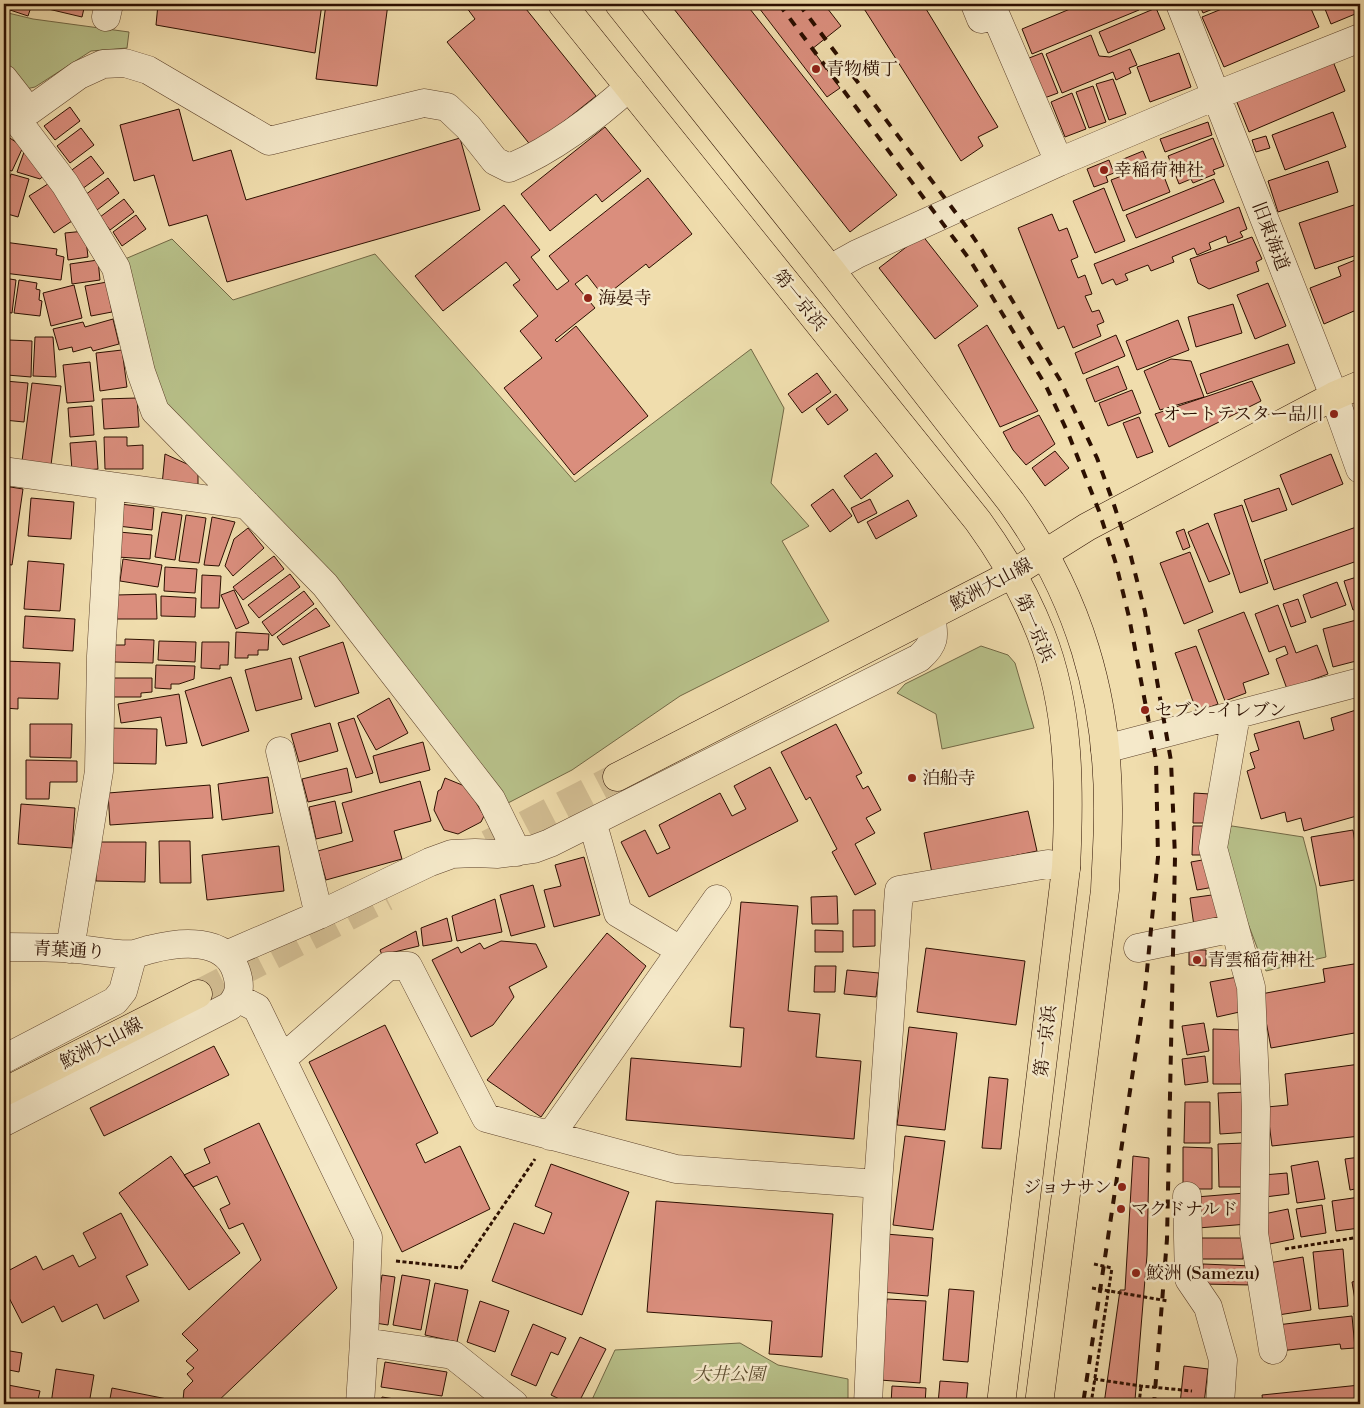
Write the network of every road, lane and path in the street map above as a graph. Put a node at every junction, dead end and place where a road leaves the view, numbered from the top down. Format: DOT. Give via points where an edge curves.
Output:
graph roads {
  1 [pos="562,4"];
  2 [pos="619,4"];
  3 [pos="975,4"];
  4 [pos="1180,4"];
  5 [pos="1360,38"];
  6 [pos="4,79"];
  7 [pos="629,87"];
  8 [pos="1217,95"];
  9 [pos="4,104"];
  10 [pos="1058,162"];
  11 [pos="830,269"];
  12 [pos="1360,385"];
  13 [pos="1334,396"];
  14 [pos="1360,469"];
  15 [pos="4,471"];
  16 [pos="111,486"];
  17 [pos="247,505"];
  18 [pos="1045,554"];
  19 [pos="1012,574"];
  20 [pos="931,616"];
  21 [pos="1360,682"];
  22 [pos="1236,714"];
  23 [pos="1105,750"];
  24 [pos="280,751"];
  25 [pos="617,777"];
  26 [pos="590,823"];
  27 [pos="517,852"];
  28 [pos="1066,868"];
  29 [pos="717,899"];
  30 [pos="319,915"];
  31 [pos="1234,928"];
  32 [pos="4,947"];
  33 [pos="1138,948"];
  34 [pos="70,949"];
  35 [pos="680,950"];
  36 [pos="133,954"];
  37 [pos="226,955"];
  38 [pos="198,994"];
  39 [pos="237,998"];
  40 [pos="4,1059"];
  41 [pos="282,1059"];
  42 [pos="4,1092"];
  43 [pos="4,1122"];
  44 [pos="550,1136"];
  45 [pos="878,1184"];
  46 [pos="1187,1196"];
  47 [pos="1360,1237"];
  48 [pos="1258,1253"];
  49 [pos="368,1258"];
  50 [pos="1094,1264"];
  51 [pos="1092,1288"];
  52 [pos="1208,1307"];
  53 [pos="364,1342"];
  54 [pos="1273,1350"];
  55 [pos="1094,1379"];
  56 [pos="1141,1386"];
  57 [pos="1208,1398"];
  58 [pos="1188,1402"];
  59 [pos="1139,1403"];
  60 [pos="360,1404"];
  61 [pos="514,1404"];
  62 [pos="868,1404"];
  63 [pos="1001,1404"];
  64 [pos="1039,1404"];
  65 [pos="1091,1404"];
  1 -- 7 [label="main road, 第一京浜"];
  2 -- 11 [label="main road"];
  3 -- 10 [label="street" via="981,19 996,16"];
  4 -- 8 [label="street, 旧東海道"];
  5 -- 8 [label="street"];
  6 -- 7 [label="street" via="29,111 79,75 103,64 125,63 148,70 269,141 424,103 447,108 495,162 509,168 559,141"];
  7 -- 19 [label="main road, 第一京浜" via="978,521"];
  8 -- 10 [label="street"];
  8 -- 13 [label="street, 旧東海道"];
  9 -- 17 [label="street" via="65,184 116,268 140,372 155,411"];
  10 -- 11 [label="street"];
  11 -- 18 [label="main road" via="1011,502"];
  12 -- 13 [label="main road, 鮫洲大山線"];
  13 -- 14 [label="street, 旧東海道"];
  13 -- 18 [label="main road, 鮫洲大山線" via="1087,527"];
  15 -- 16 [label="street"];
  16 -- 17 [label="street"];
  16 -- 34 [label="street" via="101,656 99,771"];
  17 -- 27 [label="street" via="325,586 402,682 491,799"];
  18 -- 19 [label="main road, 鮫洲大山線"];
  18 -- 23 [label="main road" via="1088,654 1099,700"];
  19 -- 20 [label="main road, 鮫洲大山線"];
  19 -- 28 [label="main road, 第一京浜" via="1041,634 1061,712 1068,776"];
  20 -- 25 [label="main road, 鮫洲大山線"];
  20 -- 26 [label="street" via="933,641 919,658"];
  21 -- 22 [label="street"];
  22 -- 23 [label="street"];
  22 -- 31 [label="street" via="1212,848"];
  23 -- 64 [label="main road" via="1108,812 1106,890"];
  24 -- 30 [label="street"];
  26 -- 27 [label="street" via="550,843"];
  26 -- 35 [label="street" via="618,912"];
  27 -- 30 [label="street" via="452,854"];
  28 -- 45 [label="street" via="1048,864 899,890"];
  28 -- 63 [label="main road, 第一京浜"];
  29 -- 35 [label="street"];
  30 -- 37 [label="street"];
  31 -- 33 [label="street"];
  31 -- 48 [label="street" via="1251,987 1256,1109 1254,1233"];
  32 -- 34 [label="street, 青葉通り"];
  34 -- 36 [label="street, 青葉通り"];
  35 -- 44 [label="street"];
  36 -- 37 [label="street, 青葉通り" via="184,943 201,944"];
  36 -- 40 [label="street" via="123,991 115,1002"];
  37 -- 39 [label="street" via="237,974"];
  38 -- 42 [label="main road, 鮫洲大山線"];
  39 -- 41 [label="street" via="257,1008"];
  39 -- 43 [label="street" via="215,1014"];
  41 -- 44 [label="street" via="388,966 408,966 486,1118"];
  41 -- 49 [label="street" via="368,1238"];
  44 -- 45 [label="street" via="676,1168"];
  44 -- 49 [label="path" via="461,1268"];
  45 -- 62 [label="street"];
  46 -- 52 [label="street" via="1188,1279"];
  47 -- 48 [label="path"];
  48 -- 54 [label="street"];
  49 -- 53 [label="street"];
  50 -- 55 [label="path, bridge" via="1112,1268"];
  51 -- 52 [label="path"];
  52 -- 57 [label="street" via="1234,1357"];
  53 -- 60 [label="street"];
  53 -- 61 [label="street" via="453,1355"];
  55 -- 56 [label="path"];
  55 -- 65 [label="path"];
  56 -- 57 [label="path"];
  56 -- 59 [label="path"];
  58 -- 59 [label="path"];
}
